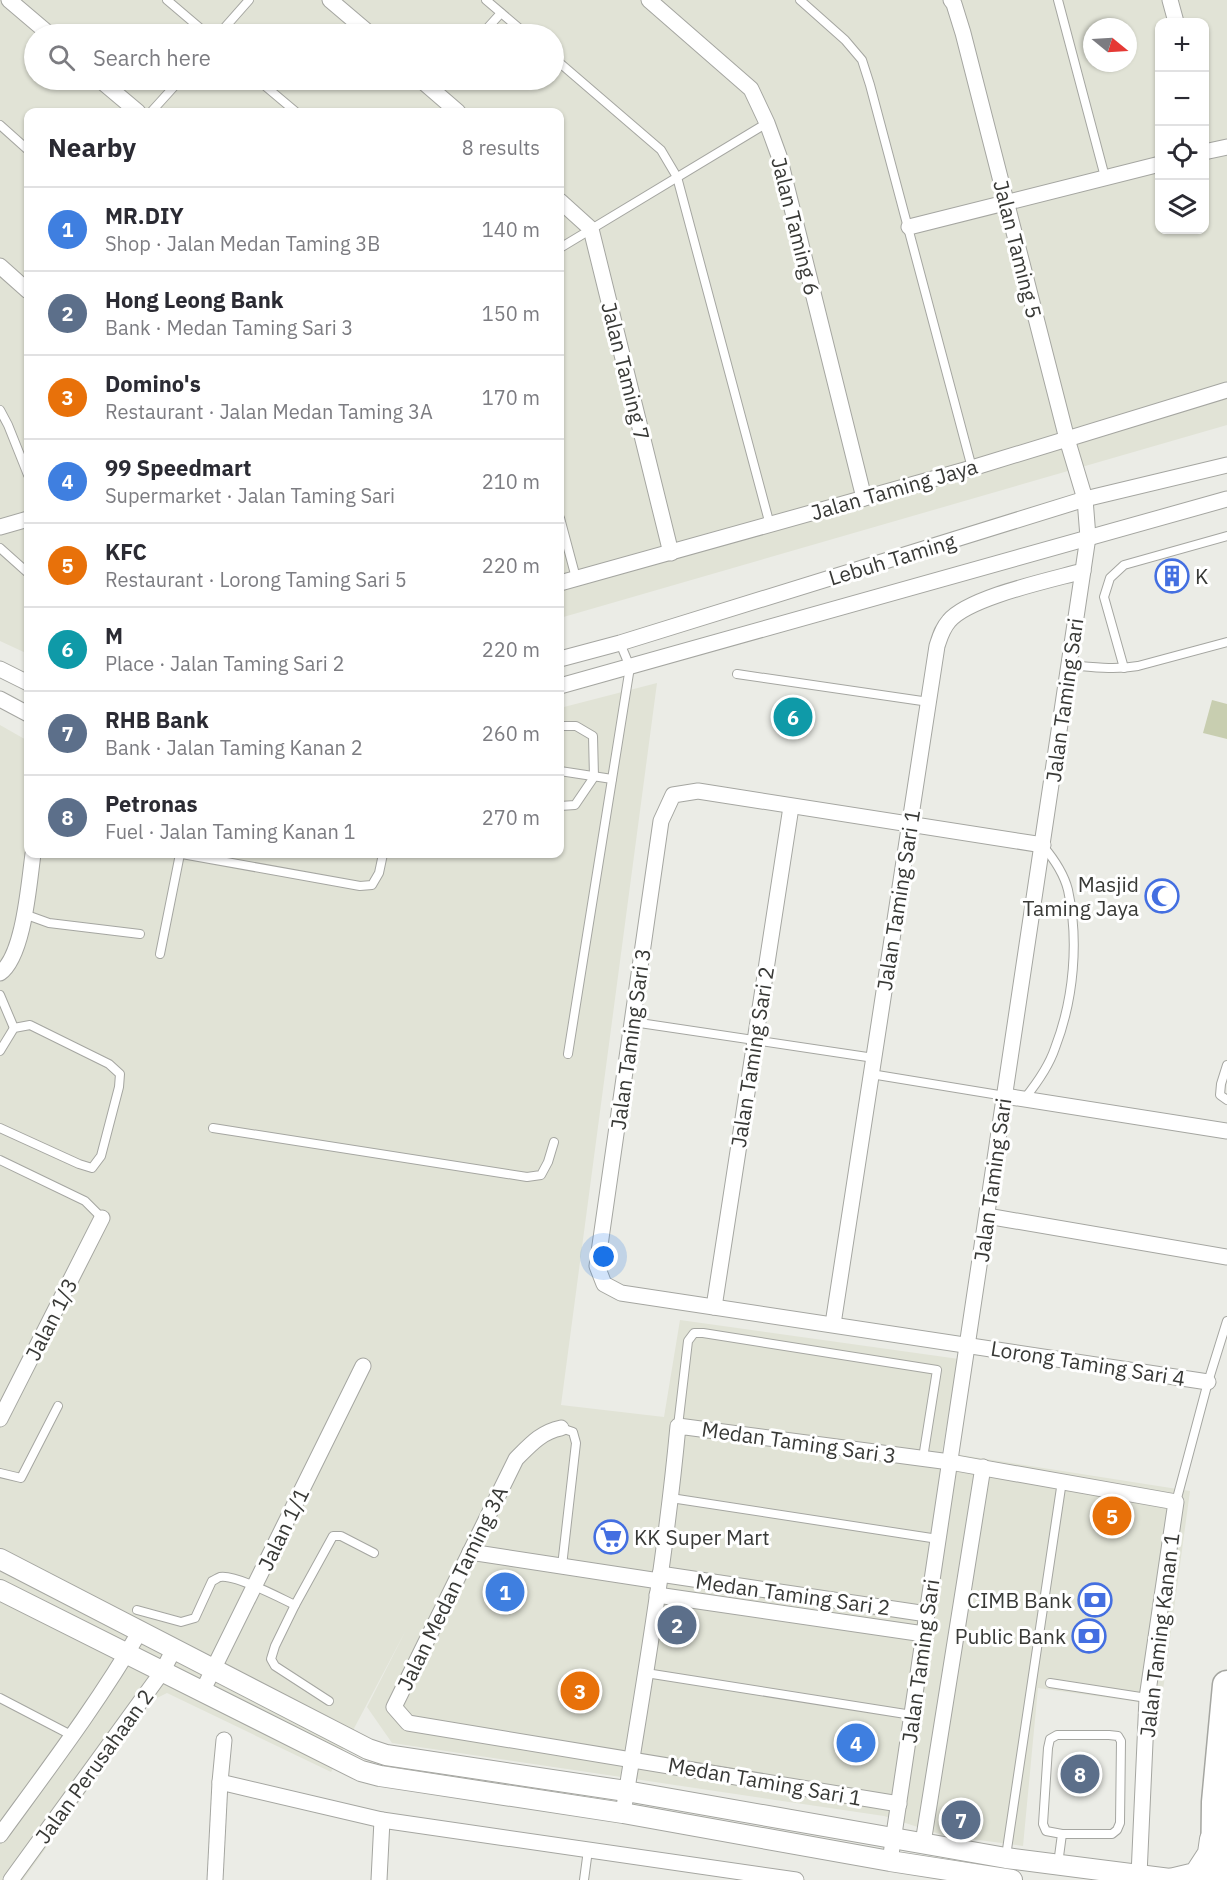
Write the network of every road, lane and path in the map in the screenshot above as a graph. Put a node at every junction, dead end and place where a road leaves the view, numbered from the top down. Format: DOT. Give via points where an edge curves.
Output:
graph roads {
  1 [pos="9,0"];
  2 [pos="167,0"];
  3 [pos="249,0"];
  4 [pos="330,0"];
  5 [pos="486,0"];
  6 [pos="648,0"];
  7 [pos="800,0"];
  8 [pos="951,0"];
  9 [pos="1058,0"];
  10 [pos="1170,0"];
  11 [pos="501,13"];
  12 [pos="1175,18"];
  13 [pos="37,24"];
  14 [pos="195,24"];
  15 [pos="228,24"];
  16 [pos="358,24"];
  17 [pos="491,24"];
  18 [pos="514,24"];
  19 [pos="564,67"];
  20 [pos="112,90"];
  21 [pos="171,90"];
  22 [pos="270,90"];
  23 [pos="443,90"];
  24 [pos="133,108"];
  25 [pos="155,108"];
  26 [pos="291,108"];
  27 [pos="455,108"];
  28 [pos="767,123"];
  29 [pos="0,125"];
  30 [pos="24,146"];
  31 [pos="1209,147"];
  32 [pos="1227,147"];
  33 [pos="1155,165"];
  34 [pos="677,177"];
  35 [pos="1105,177"];
  36 [pos="1006,203"];
  37 [pos="564,205"];
  38 [pos="909,227"];
  39 [pos="591,229"];
  40 [pos="564,246"];
  41 [pos="0,266"];
  42 [pos="24,287"];
  43 [pos="1227,390"];
  44 [pos="0,410"];
  45 [pos="4,426"];
  46 [pos="1067,439"];
  47 [pos="1227,465"];
  48 [pos="24,468"];
  49 [pos="972,468"];
  50 [pos="864,498"];
  51 [pos="1084,499"];
  52 [pos="1227,499"];
  53 [pos="24,520"];
  54 [pos="770,525"];
  55 [pos="0,527"];
  56 [pos="564,533"];
  57 [pos="1227,536"];
  58 [pos="1089,537"];
  59 [pos="0,548"];
  60 [pos="671,553"];
  61 [pos="24,569"];
  62 [pos="1083,571"];
  63 [pos="576,579"];
  64 [pos="564,582"];
  65 [pos="1227,642"];
  66 [pos="620,644"];
  67 [pos="564,658"];
  68 [pos="1069,665"];
  69 [pos="630,668"];
  70 [pos="1124,668"];
  71 [pos="0,669"];
  72 [pos="737,674"];
  73 [pos="24,681"];
  74 [pos="564,685"];
  75 [pos="0,699"];
  76 [pos="929,702"];
  77 [pos="24,712"];
  78 [pos="564,726"];
  79 [pos="564,772"];
  80 [pos="594,777"];
  81 [pos="612,779"];
  82 [pos="564,806"];
  83 [pos="791,807"];
  84 [pos="910,825"];
  85 [pos="1042,845"];
  86 [pos="32,858"];
  87 [pos="180,858"];
  88 [pos="203,858"];
  89 [pos="382,858"];
  90 [pos="24,914"];
  91 [pos="140,934"];
  92 [pos="160,954"];
  93 [pos="0,973"];
  94 [pos="0,995"];
  95 [pos="633,1022"];
  96 [pos="14,1028"];
  97 [pos="755,1040"];
  98 [pos="0,1051"];
  99 [pos="568,1054"];
  100 [pos="874,1058"];
  101 [pos="1227,1065"];
  102 [pos="872,1074"];
  103 [pos="1005,1096"];
  104 [pos="1024,1099"];
  105 [pos="1227,1100"];
  106 [pos="0,1128"];
  107 [pos="213,1128"];
  108 [pos="1227,1131"];
  109 [pos="554,1142"];
  110 [pos="0,1160"];
  111 [pos="987,1216"];
  112 [pos="102,1218"];
  113 [pos="1227,1257"];
  114 [pos="604,1284"];
  115 [pos="714,1307"];
  116 [pos="1227,1321"];
  117 [pos="833,1324"];
  118 [pos="968,1345"];
  119 [pos="363,1366"];
  120 [pos="1208,1382"];
  121 [pos="58,1406"];
  122 [pos="0,1419"];
  123 [pos="678,1426"];
  124 [pos="561,1428"];
  125 [pos="922,1458"];
  126 [pos="950,1462"];
  127 [pos="983,1467"];
  128 [pos="0,1473"];
  129 [pos="1062,1481"];
  130 [pos="671,1498"];
  131 [pos="1176,1502"];
  132 [pos="938,1539"];
  133 [pos="470,1552"];
  134 [pos="374,1553"];
  135 [pos="0,1559"];
  136 [pos="562,1566"];
  137 [pos="659,1583"];
  138 [pos="255,1586"];
  139 [pos="0,1590"];
  140 [pos="295,1605"];
  141 [pos="137,1610"];
  142 [pos="927,1614"];
  143 [pos="140,1631"];
  144 [pos="924,1634"];
  145 [pos="174,1649"];
  146 [pos="126,1654"];
  147 [pos="213,1670"];
  148 [pos="162,1672"];
  149 [pos="646,1673"];
  150 [pos="1050,1683"];
  151 [pos="1227,1685"];
  152 [pos="202,1692"];
  153 [pos="0,1698"];
  154 [pos="1147,1698"];
  155 [pos="329,1701"];
  156 [pos="912,1715"];
  157 [pos="71,1735"];
  158 [pos="224,1740"];
  159 [pos="631,1759"];
  160 [pos="220,1782"];
  161 [pos="626,1791"];
  162 [pos="1216,1802"];
  163 [pos="899,1804"];
  164 [pos="623,1813"];
  165 [pos="5,1817"];
  166 [pos="382,1820"];
  167 [pos="1062,1834"];
  168 [pos="0,1835"];
  169 [pos="893,1839"];
  170 [pos="923,1843"];
  171 [pos="588,1850"];
  172 [pos="1006,1858"];
  173 [pos="890,1861"];
  174 [pos="1058,1866"];
  175 [pos="1139,1875"];
  176 [pos="11,1880"];
  177 [pos="215,1880"];
  178 [pos="379,1880"];
  179 [pos="584,1880"];
  180 [pos="796,1880"];
  181 [pos="1006,1880"];
  182 [pos="1215,1880"];
  1 -- 13 [label="street"];
  2 -- 14 [label="lane"];
  3 -- 15 [label="lane"];
  4 -- 16 [label="street"];
  5 -- 11 [label="lane"];
  6 -- 28 [label="street, Jalan Taming 6" via="751,89"];
  7 -- 38 [label="lane" via="862,60"];
  8 -- 36 [label="street, Jalan Taming 5"];
  9 -- 35 [label="lane"];
  10 -- 12 [label="street"];
  11 -- 17 [label="lane"];
  11 -- 18 [label="lane"];
  19 -- 34 [label="lane" via="661,150"];
  20 -- 24 [label="street"];
  21 -- 25 [label="lane"];
  22 -- 26 [label="lane"];
  23 -- 27 [label="street"];
  28 -- 34 [label="lane"];
  28 -- 50 [label="street, Jalan Taming 6" via="779,156"];
  29 -- 30 [label="lane"];
  31 -- 32 [label="street"];
  33 -- 35 [label="street"];
  34 -- 39 [label="lane"];
  34 -- 54 [label="lane"];
  35 -- 36 [label="street"];
  36 -- 38 [label="street"];
  36 -- 46 [label="street, Jalan Taming 5"];
  37 -- 39 [label="street"];
  38 -- 49 [label="lane"];
  39 -- 40 [label="lane"];
  39 -- 60 [label="street, Jalan Taming 7"];
  41 -- 42 [label="street"];
  43 -- 46 [label="street, Jalan Taming Jaya"];
  44 -- 45 [label="lane"];
  45 -- 48 [label="lane"];
  46 -- 49 [label="street, Jalan Taming Jaya"];
  46 -- 51 [label="street, Jalan Taming 5"];
  47 -- 51 [label="street, Lebuh Taming"];
  49 -- 50 [label="street, Jalan Taming Jaya"];
  50 -- 54 [label="street, Jalan Taming Jaya"];
  51 -- 58 [label="street, Jalan Taming Sari"];
  51 -- 66 [label="street, Lebuh Taming"];
  52 -- 58 [label="street, Lebuh Taming"];
  53 -- 55 [label="street"];
  54 -- 60 [label="street, Jalan Taming Jaya"];
  56 -- 63 [label="lane"];
  57 -- 70 [label="lane" via="1124,565 1110,578 1104,597"];
  58 -- 62 [label="street, Jalan Taming Sari"];
  58 -- 69 [label="street, Lebuh Taming"];
  59 -- 61 [label="lane"];
  60 -- 63 [label="street, Jalan Taming Jaya"];
  62 -- 68 [label="street, Jalan Taming Sari"];
  62 -- 76 [label="street, Jalan Taming Sari 1" via="980,601 950,619 937,646"];
  63 -- 64 [label="street, Jalan Taming Jaya"];
  65 -- 70 [label="lane"];
  66 -- 67 [label="street, Lebuh Taming"];
  66 -- 69 [label="lane"];
  68 -- 70 [label="lane"];
  68 -- 85 [label="street, Jalan Taming Sari"];
  69 -- 74 [label="street, Lebuh Taming"];
  69 -- 81 [label="lane"];
  71 -- 73 [label="street"];
  72 -- 76 [label="lane"];
  75 -- 77 [label="street"];
  76 -- 84 [label="street, Jalan Taming Sari 1"];
  78 -- 80 [label="lane" via="576,726 593,736"];
  79 -- 80 [label="lane"];
  80 -- 81 [label="lane"];
  80 -- 82 [label="lane" via="576,805"];
  81 -- 99 [label="lane"];
  83 -- 84 [label="street"];
  83 -- 95 [label="street, Jalan Taming Sari 3" via="698,791 673,795 661,821"];
  83 -- 97 [label="street, Jalan Taming Sari 2"];
  84 -- 85 [label="street"];
  84 -- 100 [label="street, Jalan Taming Sari 1"];
  85 -- 103 [label="street, Jalan Taming Sari"];
  85 -- 104 [label="lane" via="1054,859 1067,888 1075,947 1069,998 1055,1048"];
  86 -- 90 [label="street"];
  87 -- 92 [label="lane"];
  88 -- 89 [label="lane" via="360,886 372,885"];
  90 -- 91 [label="lane" via="50,923"];
  90 -- 93 [label="street" via="15,952"];
  94 -- 96 [label="lane"];
  95 -- 97 [label="lane"];
  95 -- 114 [label="street, Jalan Taming Sari 3" via="597,1266"];
  96 -- 98 [label="lane"];
  96 -- 106 [label="lane" via="30,1025 109,1064 120,1074 119,1087 101,1156 92,1168"];
  97 -- 100 [label="lane"];
  97 -- 115 [label="street, Jalan Taming Sari 2"];
  100 -- 102 [label="street, Jalan Taming Sari 1"];
  101 -- 105 [label="lane" via="1220,1095"];
  102 -- 103 [label="lane"];
  102 -- 117 [label="street, Jalan Taming Sari 1"];
  103 -- 104 [label="street"];
  103 -- 111 [label="street, Jalan Taming Sari"];
  104 -- 108 [label="street"];
  107 -- 109 [label="lane" via="527,1177 541,1175"];
  110 -- 112 [label="lane" via="85,1201"];
  111 -- 113 [label="street"];
  111 -- 118 [label="street, Jalan Taming Sari"];
  112 -- 122 [label="street, Jalan 1/3"];
  114 -- 115 [label="street, Lorong Taming Sari 4" via="621,1293"];
  115 -- 117 [label="street, Lorong Taming Sari 4"];
  116 -- 120 [label="lane"];
  117 -- 118 [label="street, Lorong Taming Sari 4"];
  118 -- 120 [label="street, Lorong Taming Sari 4"];
  118 -- 126 [label="street, Jalan Taming Sari"];
  119 -- 138 [label="street, Jalan 1/1"];
  120 -- 131 [label="lane"];
  121 -- 128 [label="lane" via="21,1478"];
  123 -- 125 [label="street, Medan Taming Sari 3"];
  123 -- 125 [label="lane" via="688,1341 694,1333 703,1333 937,1370"];
  123 -- 130 [label="street, Medan Taming Sari 3"];
  124 -- 133 [label="street, Jalan Medan Taming 3A" via="535,1439 516,1459"];
  124 -- 136 [label="lane" via="573,1432 576,1443"];
  125 -- 126 [label="street, Medan Taming Sari 3"];
  126 -- 127 [label="street, Medan Taming Sari 3"];
  126 -- 132 [label="street, Jalan Taming Sari"];
  127 -- 129 [label="street, Medan Taming Sari 3"];
  127 -- 170 [label="street"];
  129 -- 131 [label="street, Medan Taming Sari 3"];
  129 -- 172 [label="lane"];
  130 -- 132 [label="lane"];
  130 -- 137 [label="street, Medan Taming Sari 3"];
  131 -- 154 [label="street, Jalan Taming Kanan 1"];
  132 -- 142 [label="street, Jalan Taming Sari"];
  133 -- 136 [label="street"];
  133 -- 159 [label="street, Jalan Medan Taming 3A" via="394,1707 408,1723"];
  134 -- 140 [label="lane" via="333,1536"];
  135 -- 143 [label="street"];
  136 -- 137 [label="street"];
  137 -- 142 [label="street, Medan Taming Sari 2"];
  137 -- 144 [label="street, Medan Taming Sari 2"];
  137 -- 149 [label="street, Medan Taming Sari 3"];
  138 -- 140 [label="lane"];
  138 -- 141 [label="lane" via="230,1578 212,1581 195,1618 181,1622"];
  138 -- 147 [label="street, Jalan 1/1"];
  139 -- 146 [label="street"];
  140 -- 155 [label="lane" via="271,1659 275,1666"];
  142 -- 144 [label="street, Jalan Taming Sari"];
  143 -- 145 [label="street"];
  143 -- 146 [label="street"];
  144 -- 156 [label="street, Jalan Taming Sari"];
  145 -- 147 [label="street"];
  145 -- 148 [label="street, Jalan Perusahaan 2"];
  146 -- 148 [label="street"];
  146 -- 157 [label="street"];
  147 -- 152 [label="street, Jalan 1/1"];
  147 -- 161 [label="street" via="386,1755"];
  148 -- 152 [label="street"];
  148 -- 176 [label="street, Jalan Perusahaan 2"];
  149 -- 156 [label="lane"];
  149 -- 159 [label="street, Medan Taming Sari 3"];
  150 -- 154 [label="lane"];
  151 -- 162 [label="highway"];
  152 -- 164 [label="street" via="362,1771"];
  153 -- 157 [label="lane"];
  154 -- 175 [label="street, Jalan Taming Kanan 1"];
  156 -- 163 [label="street, Jalan Taming Sari"];
  157 -- 165 [label="street"];
  158 -- 160 [label="street"];
  159 -- 161 [label="street, Medan Taming Sari 3"];
  159 -- 163 [label="street, Medan Taming Sari 1"];
  160 -- 166 [label="street"];
  160 -- 177 [label="street"];
  161 -- 164 [label="street, Medan Taming Sari 3"];
  161 -- 169 [label="street"];
  162 -- 175 [label="street" via="1208,1853 1195,1873 1170,1879"];
  162 -- 182 [label="highway"];
  163 -- 169 [label="street, Jalan Taming Sari"];
  164 -- 173 [label="street"];
  165 -- 168 [label="street"];
  166 -- 171 [label="street"];
  166 -- 178 [label="street"];
  167 -- 167 [label="lane" via="1112,1834 1117,1830 1121,1741 1118,1736 1057,1735 1050,1739 1043,1824 1046,1831"];
  167 -- 174 [label="lane"];
  169 -- 170 [label="street"];
  169 -- 173 [label="street, Jalan Taming Sari"];
  170 -- 172 [label="street"];
  171 -- 179 [label="lane"];
  171 -- 180 [label="street"];
  172 -- 174 [label="street"];
  172 -- 181 [label="street"];
  173 -- 181 [label="street"];
  174 -- 175 [label="street"];
}
